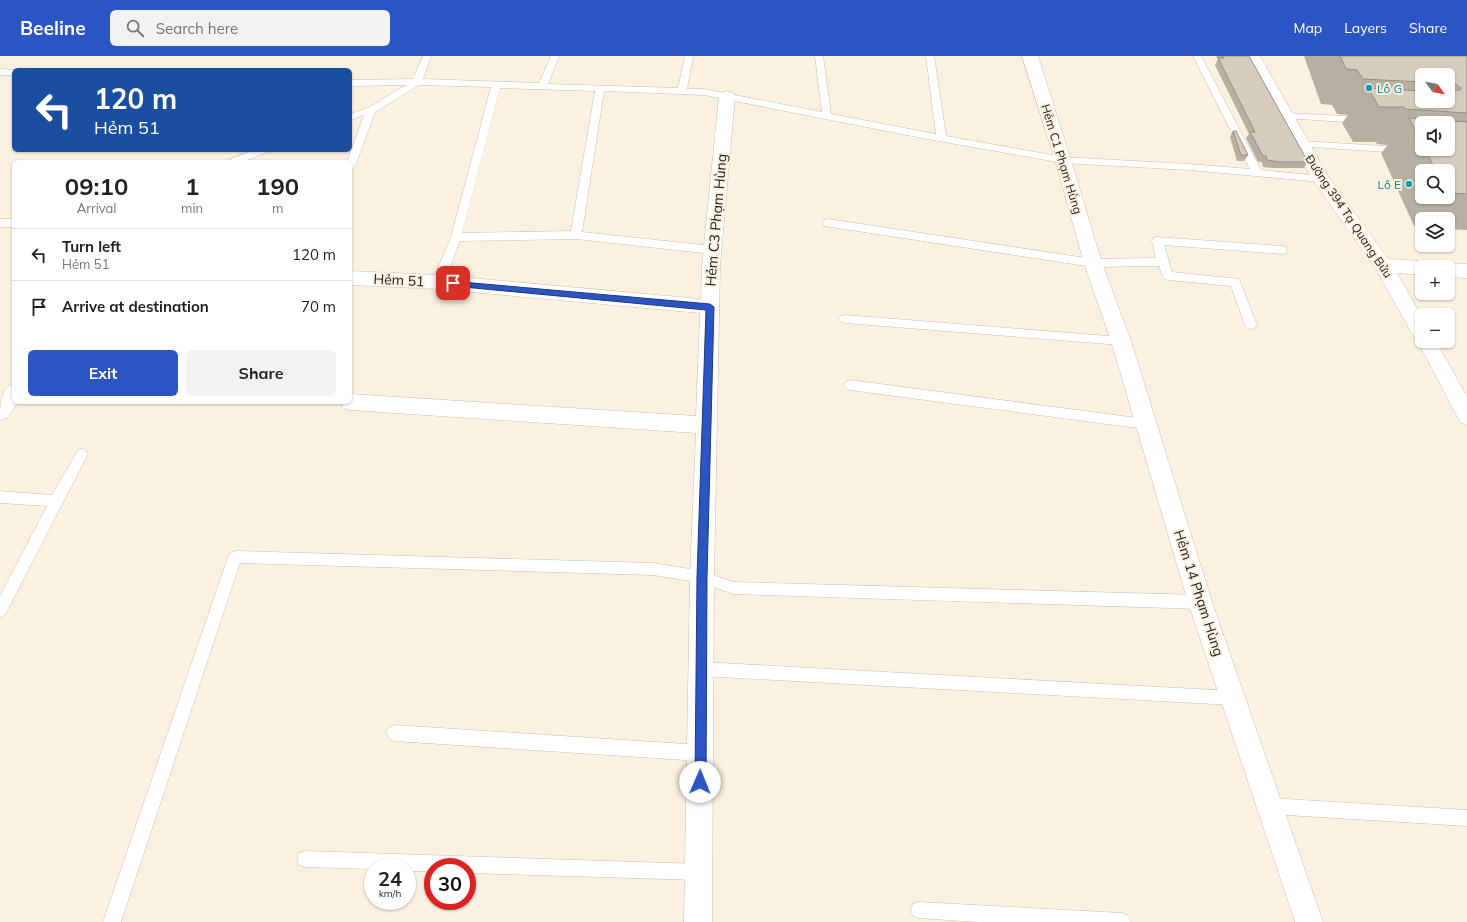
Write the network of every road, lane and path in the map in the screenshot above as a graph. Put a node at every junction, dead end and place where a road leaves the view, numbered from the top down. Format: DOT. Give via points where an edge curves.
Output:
graph roads {
  1 [pos="427,56"];
  2 [pos="555,56"];
  3 [pos="689,56"];
  4 [pos="819,56"];
  5 [pos="930,56"];
  6 [pos="1030,56"];
  7 [pos="1197,56"];
  8 [pos="1252,56"];
  9 [pos="0,72"];
  10 [pos="12,72"];
  11 [pos="417,82"];
  12 [pos="352,83"];
  13 [pos="496,85"];
  14 [pos="543,86"];
  15 [pos="600,88"];
  16 [pos="682,91"];
  17 [pos="727,96"];
  18 [pos="371,110"];
  19 [pos="352,116"];
  20 [pos="1286,116"];
  21 [pos="826,117"];
  22 [pos="1372,120"];
  23 [pos="941,138"];
  24 [pos="1301,144"];
  25 [pos="1412,151"];
  26 [pos="259,152"];
  27 [pos="237,160"];
  28 [pos="1063,160"];
  29 [pos="352,162"];
  30 [pos="1257,173"];
  31 [pos="1321,179"];
  32 [pos="0,223"];
  33 [pos="12,223"];
  34 [pos="828,223"];
  35 [pos="576,235"];
  36 [pos="456,237"];
  37 [pos="712,250"];
  38 [pos="1282,250"];
  39 [pos="1163,262"];
  40 [pos="1093,263"];
  41 [pos="1384,264"];
  42 [pos="1415,267"];
  43 [pos="1455,270"];
  44 [pos="1467,271"];
  45 [pos="352,278"];
  46 [pos="438,282"];
  47 [pos="710,307"];
  48 [pos="845,319"];
  49 [pos="1415,321"];
  50 [pos="1251,325"];
  51 [pos="1121,341"];
  52 [pos="1430,348"];
  53 [pos="850,385"];
  54 [pos="12,394"];
  55 [pos="352,402"];
  56 [pos="0,412"];
  57 [pos="1467,416"];
  58 [pos="1145,424"];
  59 [pos="707,425"];
  60 [pos="82,454"];
  61 [pos="0,497"];
  62 [pos="56,501"];
  63 [pos="702,577"];
  64 [pos="1200,602"];
  65 [pos="0,610"];
  66 [pos="702,669"];
  67 [pos="1233,698"];
  68 [pos="394,733"];
  69 [pos="700,753"];
  70 [pos="1269,806"];
  71 [pos="1467,818"];
  72 [pos="305,859"];
  73 [pos="699,872"];
  74 [pos="919,910"];
  75 [pos="112,922"];
  76 [pos="698,922"];
  77 [pos="1122,922"];
  78 [pos="1309,922"];
  1 -- 11 [label="lane"];
  2 -- 14 [label="lane"];
  3 -- 16 [label="lane"];
  4 -- 21 [label="lane"];
  5 -- 23 [label="lane"];
  6 -- 28 [label="street, Hẻm C1 Phạm Hùng"];
  7 -- 30 [label="lane"];
  8 -- 20 [label="street, Đường 394 Tạ Quang Bửu"];
  9 -- 10 [label="lane"];
  11 -- 12 [label="lane"];
  11 -- 13 [label="lane"];
  11 -- 18 [label="lane"];
  13 -- 14 [label="lane"];
  13 -- 36 [label="lane"];
  14 -- 15 [label="lane"];
  15 -- 16 [label="lane"];
  15 -- 35 [label="lane"];
  16 -- 17 [label="lane"];
  17 -- 21 [label="lane"];
  17 -- 37 [label="street, Hẻm C3 Phạm Hùng"];
  18 -- 19 [label="lane"];
  18 -- 29 [label="lane"];
  20 -- 22 [label="lane"];
  20 -- 24 [label="street, Đường 394 Tạ Quang Bửu"];
  21 -- 23 [label="lane"];
  23 -- 28 [label="lane"];
  24 -- 25 [label="lane"];
  24 -- 31 [label="street, Đường 394 Tạ Quang Bửu"];
  26 -- 27 [label="lane"];
  28 -- 30 [label="lane" via="1189,166"];
  28 -- 40 [label="street, Hẻm C1 Phạm Hùng"];
  30 -- 31 [label="lane"];
  31 -- 41 [label="street, Đường 394 Tạ Quang Bửu"];
  32 -- 33 [label="lane"];
  34 -- 40 [label="lane"];
  35 -- 36 [label="lane"];
  35 -- 37 [label="lane"];
  36 -- 46 [label="lane"];
  37 -- 47 [label="street, Hẻm C3 Phạm Hùng"];
  38 -- 39 [label="lane" via="1157,240"];
  39 -- 40 [label="lane"];
  39 -- 50 [label="lane" via="1168,276 1235,282"];
  40 -- 51 [label="street, Hẻm 14 Phạm Hùng"];
  41 -- 42 [label="street"];
  41 -- 49 [label="street, Đường 394 Tạ Quang Bửu"];
  43 -- 44 [label="street"];
  45 -- 46 [label="street, Hẻm 51"];
  46 -- 47 [label="street, Hẻm 51"];
  47 -- 59 [label="street, Hẻm C3 Phạm Hùng"];
  48 -- 51 [label="lane"];
  51 -- 58 [label="street, Hẻm 14 Phạm Hùng"];
  52 -- 57 [label="street"];
  53 -- 58 [label="lane"];
  54 -- 56 [label="street"];
  55 -- 59 [label="street"];
  58 -- 64 [label="street, Hẻm 14 Phạm Hùng"];
  59 -- 63 [label="street, Hẻm C3 Phạm Hùng"];
  60 -- 62 [label="lane"];
  61 -- 62 [label="lane"];
  62 -- 65 [label="lane"];
  63 -- 64 [label="lane" via="733,588"];
  63 -- 66 [label="street, Hẻm C3 Phạm Hùng"];
  63 -- 75 [label="lane" via="653,569 235,557"];
  64 -- 67 [label="street, Hẻm 14 Phạm Hùng"];
  66 -- 67 [label="lane"];
  66 -- 69 [label="street, Hẻm C3 Phạm Hùng"];
  67 -- 70 [label="street, Hẻm 14 Phạm Hùng"];
  68 -- 69 [label="lane"];
  69 -- 73 [label="street, Hẻm C3 Phạm Hùng"];
  70 -- 71 [label="lane"];
  70 -- 78 [label="street, Hẻm 14 Phạm Hùng"];
  72 -- 73 [label="lane"];
  73 -- 76 [label="street, Hẻm C3 Phạm Hùng"];
  74 -- 77 [label="lane"];
}
